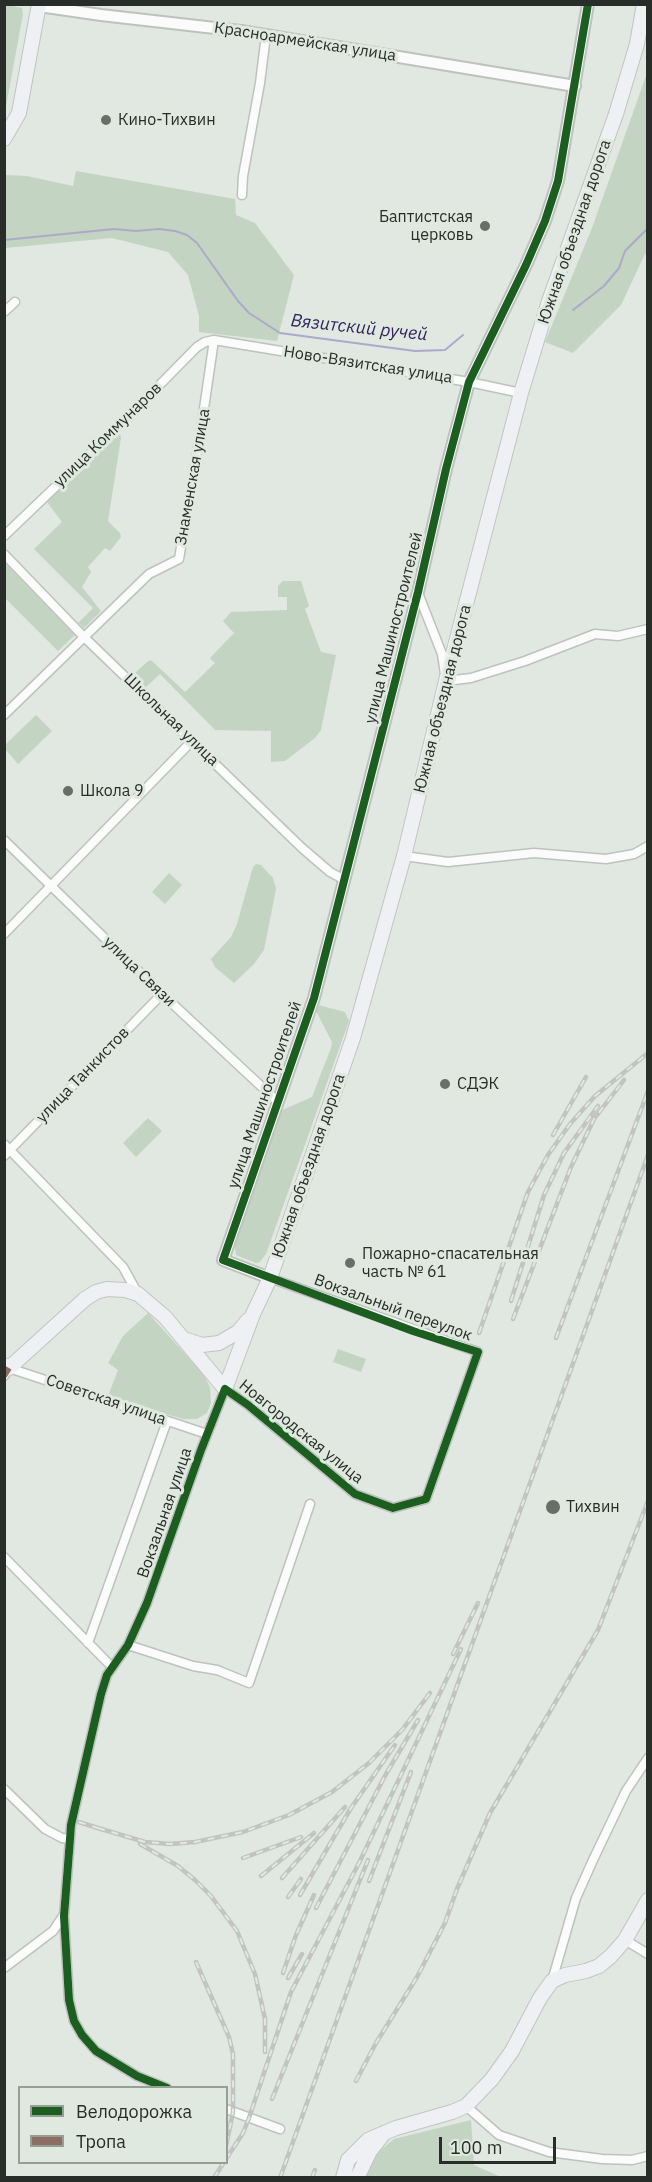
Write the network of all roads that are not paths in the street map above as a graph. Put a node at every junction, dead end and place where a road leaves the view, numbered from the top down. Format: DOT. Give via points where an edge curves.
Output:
graph roads {
  1 [pos="588,4"];
  2 [pos="644,4"];
  3 [pos="37,5"];
  4 [pos="266,35"];
  5 [pos="575,86"];
  6 [pos="4,139"];
  7 [pos="242,195"];
  8 [pos="15,302"];
  9 [pos="4,312"];
  10 [pos="214,340"];
  11 [pos="469,382"];
  12 [pos="521,393"];
  13 [pos="4,536"];
  14 [pos="4,554"];
  15 [pos="418,592"];
  16 [pos="648,629"];
  17 [pos="84,637"];
  18 [pos="446,681"];
  19 [pos="4,715"];
  20 [pos="192,741"];
  21 [pos="4,840"];
  22 [pos="648,846"];
  23 [pos="404,856"];
  24 [pos="343,879"];
  25 [pos="51,887"];
  26 [pos="4,934"];
  27 [pos="162,994"];
  28 [pos="277,1101"];
  29 [pos="7,1150"];
  30 [pos="223,1260"];
  31 [pos="270,1278"];
  32 [pos="138,1294"];
  33 [pos="253,1314"];
  34 [pos="185,1340"];
  35 [pos="6,1370"];
  36 [pos="225,1389"];
  37 [pos="167,1421"];
  38 [pos="207,1434"];
  39 [pos="310,1504"];
  40 [pos="393,1508"];
  41 [pos="4,1557"];
  42 [pos="88,1643"];
  43 [pos="128,1645"];
  44 [pos="112,1667"];
  45 [pos="648,1758"];
  46 [pos="4,1789"];
  47 [pos="70,1839"];
  48 [pos="648,1900"];
  49 [pos="64,1916"];
  50 [pos="625,1940"];
  51 [pos="648,1954"];
  52 [pos="4,1968"];
  53 [pos="552,1981"];
  54 [pos="161,2086"];
  55 [pos="466,2106"];
  56 [pos="228,2110"];
  57 [pos="280,2129"];
  58 [pos="385,2133"];
  59 [pos="648,2156"];
  60 [pos="343,2178"];
  61 [pos="357,2178"];
  1 -- 5 [label="street, улица Машиностроителей"];
  2 -- 12 [label="main road, Южная объездная дорога" via="637,44 616,114 549,301"];
  3 -- 4 [label="street, Красноармейская улица"];
  3 -- 6 [label="main road" via="19,113"];
  4 -- 5 [label="street, Красноармейская улица"];
  4 -- 7 [label="street"];
  5 -- 11 [label="street, улица Машиностроителей" via="558,181 545,221"];
  8 -- 9 [label="street"];
  10 -- 11 [label="street, Ново-Вязитская улица"];
  10 -- 13 [label="street, улица Коммунаров" via="197,347"];
  10 -- 17 [label="street, Знаменская улица" via="179,559 149,574"];
  11 -- 12 [label="street, Ново-Вязитская улица"];
  11 -- 15 [label="street, улица Машиностроителей"];
  12 -- 18 [label="main road, Южная объездная дорога"];
  14 -- 17 [label="street, Школьная улица"];
  15 -- 18 [label="street" via="442,654"];
  15 -- 24 [label="street, улица Машиностроителей"];
  16 -- 18 [label="street" via="618,636 595,634 482,675"];
  17 -- 19 [label="street, Знаменская улица"];
  17 -- 20 [label="street, Школьная улица"];
  18 -- 23 [label="main road, Южная объездная дорога"];
  20 -- 24 [label="street, Школьная улица" via="302,848"];
  20 -- 25 [label="street"];
  21 -- 25 [label="street, улица Связи"];
  22 -- 23 [label="street" via="627,856 606,859 534,853 448,862"];
  23 -- 31 [label="main road, Южная объездная дорога" via="353,1038"];
  24 -- 28 [label="street, улица Машиностроителей" via="314,998"];
  25 -- 26 [label="street"];
  25 -- 27 [label="street, улица Связи"];
  27 -- 28 [label="street, улица Связи"];
  27 -- 29 [label="street, улица Танкистов"];
  28 -- 30 [label="street, улица Машиностроителей"];
  29 -- 32 [label="street, Новгородская улица" via="123,1267"];
  30 -- 31 [label="street, Вокзальный переулок"];
  31 -- 33 [label="main road, Южная объездная дорога"];
  31 -- 40 [label="street, Вокзальный переулок" via="478,1352 426,1499"];
  32 -- 34 [label="main road, Новгородская улица"];
  32 -- 35 [label="main road" via="113,1288 96,1292"];
  33 -- 34 [label="main road" via="238,1332 219,1343 202,1345"];
  33 -- 36 [label="main road, Южная объездная дорога"];
  34 -- 36 [label="main road, Новгородская улица"];
  35 -- 37 [label="street, Советская улица"];
  36 -- 38 [label="street, Вокзальная улица"];
  36 -- 40 [label="street, Новгородская улица" via="355,1494"];
  37 -- 38 [label="street, Советская улица"];
  37 -- 42 [label="street"];
  38 -- 43 [label="street, Вокзальная улица" via="147,1603"];
  39 -- 43 [label="street" via="249,1683"];
  41 -- 42 [label="street"];
  42 -- 44 [label="street"];
  43 -- 44 [label="street, Вокзальная улица"];
  44 -- 47 [label="street, Вокзальная улица" via="92,1726"];
  45 -- 53 [label="street" via="626,1791 592,1860 576,1898"];
  46 -- 47 [label="street" via="45,1829"];
  47 -- 49 [label="street, Вокзальная улица"];
  48 -- 50 [label="main road"];
  49 -- 52 [label="street" via="53,1931"];
  49 -- 54 [label="street, Вокзальная улица" via="74,2021 96,2052"];
  50 -- 51 [label="street"];
  50 -- 53 [label="main road" via="599,1966"];
  53 -- 55 [label="main road" via="512,2051"];
  55 -- 58 [label="main road"];
  55 -- 59 [label="street" via="499,2135 549,2152 632,2160"];
  56 -- 57 [label="street"];
  58 -- 60 [label="main road" via="356,2150 348,2160"];
  58 -- 61 [label="main road" via="370,2151"];
}
